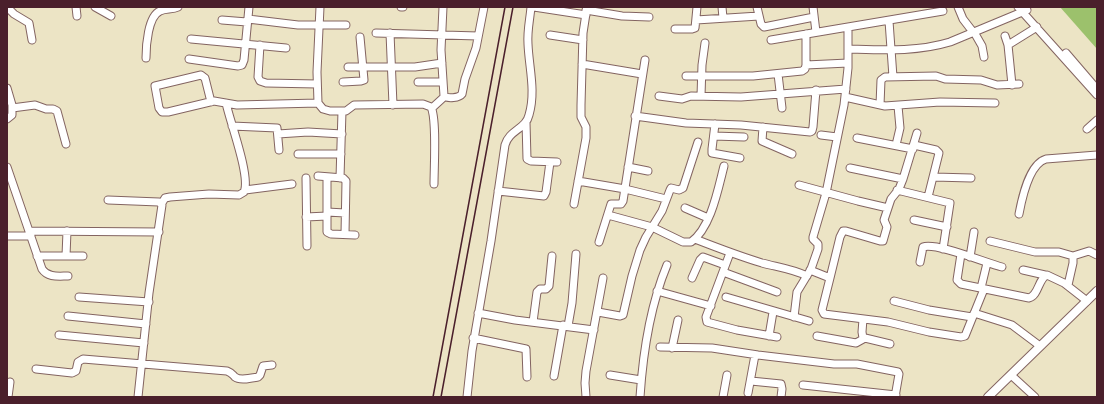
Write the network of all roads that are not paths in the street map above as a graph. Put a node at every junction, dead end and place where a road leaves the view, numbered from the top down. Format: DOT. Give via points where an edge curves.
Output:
graph roads {
  1 [pos="8,7"];
  2 [pos="76,7"];
  3 [pos="95,7"];
  4 [pos="178,7"];
  5 [pos="249,7"];
  6 [pos="320,7"];
  7 [pos="443,7"];
  8 [pos="484,7"];
  9 [pos="533,7"];
  10 [pos="697,7"];
  11 [pos="722,7"];
  12 [pos="757,7"];
  13 [pos="813,7"];
  14 [pos="958,7"];
  15 [pos="1023,9"];
  16 [pos="930,10"];
  17 [pos="586,11"];
  18 [pos="943,11"];
  19 [pos="77,16"];
  20 [pos="111,16"];
  21 [pos="759,16"];
  22 [pos="649,17"];
  23 [pos="814,17"];
  24 [pos="723,18"];
  25 [pos="222,20"];
  26 [pos="696,20"];
  27 [pos="248,21"];
  28 [pos="889,21"];
  29 [pos="346,25"];
  30 [pos="320,26"];
  31 [pos="848,26"];
  32 [pos="1037,27"];
  33 [pos="675,29"];
  34 [pos="816,32"];
  35 [pos="974,32"];
  36 [pos="376,33"];
  37 [pos="390,33"];
  38 [pos="806,34"];
  39 [pos="442,35"];
  40 [pos="550,35"];
  41 [pos="478,36"];
  42 [pos="1005,36"];
  43 [pos="360,37"];
  44 [pos="191,39"];
  45 [pos="32,40"];
  46 [pos="583,40"];
  47 [pos="771,40"];
  48 [pos="705,43"];
  49 [pos="245,44"];
  50 [pos="1008,45"];
  51 [pos="260,46"];
  52 [pos="286,48"];
  53 [pos="849,49"];
  54 [pos="891,50"];
  55 [pos="984,57"];
  56 [pos="146,58"];
  57 [pos="189,59"];
  58 [pos="645,60"];
  59 [pos="442,63"];
  60 [pos="848,63"];
  61 [pos="582,64"];
  62 [pos="806,65"];
  63 [pos="348,67"];
  64 [pos="363,67"];
  65 [pos="391,67"];
  66 [pos="642,74"];
  67 [pos="778,74"];
  68 [pos="686,76"];
  69 [pos="702,76"];
  70 [pos="893,77"];
  71 [pos="343,82"];
  72 [pos="418,82"];
  73 [pos="443,82"];
  74 [pos="317,84"];
  75 [pos="7,88"];
  76 [pos="1097,88"];
  77 [pos="846,89"];
  78 [pos="816,90"];
  79 [pos="780,94"];
  80 [pos="1097,95"];
  81 [pos="659,96"];
  82 [pos="701,96"];
  83 [pos="444,97"];
  84 [pos="845,97"];
  85 [pos="211,102"];
  86 [pos="226,103"];
  87 [pos="995,103"];
  88 [pos="318,104"];
  89 [pos="393,105"];
  90 [pos="880,105"];
  91 [pos="898,106"];
  92 [pos="12,108"];
  93 [pos="432,108"];
  94 [pos="782,108"];
  95 [pos="342,112"];
  96 [pos="635,116"];
  97 [pos="7,119"];
  98 [pos="1097,120"];
  99 [pos="526,122"];
  100 [pos="715,124"];
  101 [pos="232,126"];
  102 [pos="763,127"];
  103 [pos="1087,129"];
  104 [pos="278,134"];
  105 [pos="342,134"];
  106 [pos="917,134"];
  107 [pos="821,135"];
  108 [pos="714,136"];
  109 [pos="744,137"];
  110 [pos="837,137"];
  111 [pos="857,138"];
  112 [pos="698,142"];
  113 [pos="66,144"];
  114 [pos="896,145"];
  115 [pos="913,147"];
  116 [pos="279,150"];
  117 [pos="298,154"];
  118 [pos="341,154"];
  119 [pos="792,154"];
  120 [pos="1097,155"];
  121 [pos="740,158"];
  122 [pos="724,166"];
  123 [pos="7,167"];
  124 [pos="628,167"];
  125 [pos="850,168"];
  126 [pos="648,171"];
  127 [pos="318,176"];
  128 [pos="327,177"];
  129 [pos="934,177"];
  130 [pos="306,178"];
  131 [pos="340,178"];
  132 [pos="971,178"];
  133 [pos="903,179"];
  134 [pos="578,181"];
  135 [pos="292,184"];
  136 [pos="434,184"];
  137 [pos="799,185"];
  138 [pos="625,189"];
  139 [pos="245,190"];
  140 [pos="897,190"];
  141 [pos="498,191"];
  142 [pos="826,193"];
  143 [pos="928,197"];
  144 [pos="666,199"];
  145 [pos="108,200"];
  146 [pos="162,203"];
  147 [pos="574,204"];
  148 [pos="685,208"];
  149 [pos="888,208"];
  150 [pos="345,213"];
  151 [pos="327,214"];
  152 [pos="1019,214"];
  153 [pos="608,215"];
  154 [pos="306,217"];
  155 [pos="708,218"];
  156 [pos="914,220"];
  157 [pos="652,227"];
  158 [pos="947,227"];
  159 [pos="67,231"];
  160 [pos="159,232"];
  161 [pos="974,232"];
  162 [pos="30,234"];
  163 [pos="345,234"];
  164 [pos="355,235"];
  165 [pos="7,236"];
  166 [pos="695,239"];
  167 [pos="990,241"];
  168 [pos="599,242"];
  169 [pos="307,246"];
  170 [pos="943,249"];
  171 [pos="730,253"];
  172 [pos="576,254"];
  173 [pos="961,254"];
  174 [pos="1097,255"];
  175 [pos="38,256"];
  176 [pos="66,256"];
  177 [pos="83,256"];
  178 [pos="552,256"];
  179 [pos="1073,256"];
  180 [pos="970,258"];
  181 [pos="920,262"];
  182 [pos="987,263"];
  183 [pos="668,265"];
  184 [pos="725,265"];
  185 [pos="1002,267"];
  186 [pos="1023,270"];
  187 [pos="723,272"];
  188 [pos="809,273"];
  189 [pos="68,276"];
  190 [pos="1045,276"];
  191 [pos="603,278"];
  192 [pos="692,278"];
  193 [pos="830,278"];
  194 [pos="1068,285"];
  195 [pos="982,289"];
  196 [pos="657,291"];
  197 [pos="1097,291"];
  198 [pos="776,292"];
  199 [pos="79,297"];
  200 [pos="726,297"];
  201 [pos="894,301"];
  202 [pos="1087,301"];
  203 [pos="148,302"];
  204 [pos="711,306"];
  205 [pos="598,312"];
  206 [pos="773,312"];
  207 [pos="478,313"];
  208 [pos="973,315"];
  209 [pos="68,316"];
  210 [pos="794,317"];
  211 [pos="863,319"];
  212 [pos="678,320"];
  213 [pos="809,321"];
  214 [pos="533,322"];
  215 [pos="146,324"];
  216 [pos="566,326"];
  217 [pos="594,330"];
  218 [pos="59,335"];
  219 [pos="769,336"];
  220 [pos="817,336"];
  221 [pos="474,338"];
  222 [pos="777,338"];
  223 [pos="863,338"];
  224 [pos="144,343"];
  225 [pos="890,344"];
  226 [pos="1040,346"];
  227 [pos="660,347"];
  228 [pos="672,348"];
  229 [pos="755,355"];
  230 [pos="142,364"];
  231 [pos="272,365"];
  232 [pos="36,369"];
  233 [pos="1011,374"];
  234 [pos="610,375"];
  235 [pos="727,375"];
  236 [pos="554,376"];
  237 [pos="527,377"];
  238 [pos="641,380"];
  239 [pos="750,380"];
  240 [pos="10,382"];
  241 [pos="803,385"];
  242 [pos="748,393"];
  243 [pos="895,396"];
  244 [pos="8,397"];
  245 [pos="138,397"];
  246 [pos="467,397"];
  247 [pos="586,397"];
  248 [pos="640,397"];
  249 [pos="723,397"];
  250 [pos="781,397"];
  251 [pos="988,397"];
  252 [pos="1035,397"];
  1 -- 45 [label="street" via="29,23"];
  2 -- 19 [label="street"];
  3 -- 20 [label="street"];
  4 -- 56 [label="street" via="156,13 147,38"];
  5 -- 27 [label="street"];
  6 -- 30 [label="street"];
  7 -- 39 [label="street"];
  8 -- 41 [label="street"];
  9 -- 17 [label="street"];
  9 -- 99 [label="street" via="527,36 533,91"];
  10 -- 26 [label="street"];
  11 -- 24 [label="street"];
  12 -- 21 [label="street"];
  13 -- 23 [label="street"];
  14 -- 35 [label="street" via="963,19"];
  15 -- 32 [label="street"];
  15 -- 35 [label="street"];
  15 -- 76 [label="street"];
  16 -- 18 [label="street"];
  16 -- 28 [label="street"];
  17 -- 22 [label="street"];
  17 -- 46 [label="street"];
  21 -- 23 [label="street" via="764,27"];
  21 -- 24 [label="street"];
  23 -- 34 [label="street"];
  24 -- 26 [label="street"];
  25 -- 27 [label="street"];
  26 -- 33 [label="street" via="694,29"];
  27 -- 30 [label="street"];
  27 -- 49 [label="street"];
  28 -- 31 [label="street"];
  28 -- 54 [label="street"];
  29 -- 30 [label="street"];
  30 -- 74 [label="street"];
  31 -- 34 [label="street"];
  31 -- 53 [label="street"];
  32 -- 50 [label="street"];
  32 -- 80 [label="street"];
  34 -- 38 [label="street"];
  35 -- 54 [label="street" via="940,45"];
  35 -- 55 [label="street" via="982,46"];
  36 -- 37 [label="street"];
  37 -- 39 [label="street"];
  37 -- 65 [label="street"];
  38 -- 47 [label="street"];
  38 -- 62 [label="street"];
  39 -- 41 [label="street"];
  39 -- 59 [label="street"];
  40 -- 46 [label="street"];
  41 -- 83 [label="street" via="464,79 462,95"];
  42 -- 50 [label="street"];
  43 -- 64 [label="street"];
  44 -- 49 [label="street"];
  46 -- 61 [label="street"];
  48 -- 69 [label="street"];
  49 -- 51 [label="street"];
  49 -- 57 [label="street" via="244,63 240,66"];
  50 -- 70 [label="street" via="1015,84 997,85 981,80 945,79 936,76"];
  51 -- 52 [label="street"];
  51 -- 74 [label="street" via="260,81"];
  53 -- 54 [label="street"];
  53 -- 60 [label="street"];
  54 -- 70 [label="street"];
  58 -- 66 [label="street"];
  59 -- 65 [label="street"];
  59 -- 73 [label="street"];
  60 -- 62 [label="street"];
  60 -- 77 [label="street"];
  61 -- 66 [label="street"];
  61 -- 134 [label="street" via="581,117 586,127 586,138"];
  62 -- 67 [label="street" via="802,71"];
  63 -- 64 [label="street"];
  64 -- 65 [label="street"];
  64 -- 71 [label="street" via="363,81"];
  65 -- 89 [label="street"];
  66 -- 96 [label="street"];
  67 -- 69 [label="street"];
  67 -- 79 [label="street"];
  68 -- 69 [label="street"];
  69 -- 82 [label="street"];
  70 -- 90 [label="street" via="881,80"];
  72 -- 73 [label="street"];
  73 -- 83 [label="street"];
  74 -- 88 [label="street"];
  75 -- 92 [label="street"];
  77 -- 78 [label="street"];
  77 -- 84 [label="street"];
  78 -- 79 [label="street"];
  78 -- 102 [label="street" via="812,131"];
  79 -- 82 [label="street" via="741,97"];
  79 -- 94 [label="street"];
  81 -- 82 [label="street" via="682,99"];
  83 -- 93 [label="street"];
  84 -- 90 [label="street"];
  84 -- 110 [label="street"];
  85 -- 85 [label="street" via="205,78 201,75 155,86 162,112"];
  85 -- 86 [label="street"];
  86 -- 88 [label="street"];
  86 -- 101 [label="street"];
  87 -- 91 [label="street" via="940,102"];
  88 -- 95 [label="street" via="325,110"];
  89 -- 93 [label="street" via="426,104"];
  89 -- 95 [label="street" via="354,105 348,111"];
  90 -- 91 [label="street"];
  91 -- 114 [label="street" via="900,128"];
  92 -- 97 [label="street" via="12,115"];
  92 -- 113 [label="street" via="35,104 57,111"];
  93 -- 136 [label="street"];
  95 -- 105 [label="street"];
  96 -- 100 [label="street"];
  96 -- 124 [label="street"];
  98 -- 103 [label="street"];
  99 -- 141 [label="street" via="506,140"];
  99 -- 141 [label="street" via="527,159 554,162 546,192 544,196"];
  100 -- 102 [label="street"];
  100 -- 108 [label="street"];
  101 -- 104 [label="street" via="275,127"];
  101 -- 139 [label="street" via="240,152"];
  102 -- 119 [label="street" via="762,142"];
  104 -- 105 [label="street"];
  104 -- 116 [label="street"];
  105 -- 118 [label="street"];
  106 -- 115 [label="street"];
  107 -- 110 [label="street"];
  108 -- 109 [label="street"];
  108 -- 121 [label="street" via="712,153"];
  110 -- 142 [label="street"];
  111 -- 114 [label="street"];
  112 -- 144 [label="street" via="682,188 671,188"];
  114 -- 115 [label="street"];
  115 -- 129 [label="street" via="936,150 939,153"];
  115 -- 133 [label="street"];
  117 -- 118 [label="street"];
  118 -- 131 [label="street"];
  120 -- 152 [label="street" via="1046,159 1038,163 1030,177"];
  122 -- 155 [label="street"];
  123 -- 162 [label="street"];
  124 -- 126 [label="street"];
  124 -- 138 [label="street"];
  125 -- 133 [label="street"];
  127 -- 128 [label="street"];
  128 -- 131 [label="street"];
  128 -- 151 [label="street"];
  129 -- 132 [label="street"];
  129 -- 143 [label="street"];
  130 -- 154 [label="street"];
  131 -- 150 [label="street" via="346,181"];
  133 -- 140 [label="street"];
  134 -- 138 [label="street"];
  134 -- 147 [label="street"];
  135 -- 139 [label="street"];
  137 -- 142 [label="street"];
  138 -- 144 [label="street"];
  138 -- 153 [label="street" via="622,203 611,204"];
  139 -- 146 [label="street" via="239,194 170,197 165,198"];
  140 -- 143 [label="street"];
  140 -- 149 [label="street"];
  141 -- 207 [label="street"];
  142 -- 149 [label="street"];
  142 -- 188 [label="street" via="813,237 818,246"];
  143 -- 158 [label="street" via="950,203"];
  144 -- 157 [label="street"];
  145 -- 146 [label="street"];
  146 -- 160 [label="street"];
  148 -- 155 [label="street"];
  149 -- 193 [label="street" via="884,220 887,227 883,241 842,232"];
  150 -- 151 [label="street"];
  150 -- 163 [label="street"];
  151 -- 154 [label="street"];
  151 -- 163 [label="street" via="328,232"];
  153 -- 157 [label="street"];
  153 -- 168 [label="street"];
  154 -- 169 [label="street"];
  155 -- 166 [label="street"];
  156 -- 158 [label="street"];
  157 -- 166 [label="street" via="686,243"];
  157 -- 205 [label="street" via="638,256 623,315"];
  158 -- 170 [label="street"];
  159 -- 160 [label="street"];
  159 -- 162 [label="street"];
  159 -- 176 [label="street"];
  160 -- 203 [label="street"];
  161 -- 180 [label="street"];
  162 -- 165 [label="street"];
  162 -- 175 [label="street"];
  163 -- 164 [label="street"];
  166 -- 171 [label="street"];
  167 -- 179 [label="street" via="1029,251 1059,252"];
  170 -- 173 [label="street"];
  170 -- 181 [label="street" via="923,247"];
  171 -- 184 [label="street"];
  171 -- 188 [label="street" via="775,267"];
  172 -- 216 [label="street" via="572,303"];
  173 -- 180 [label="street"];
  173 -- 195 [label="street" via="958,282"];
  174 -- 179 [label="street" via="1089,251"];
  175 -- 176 [label="street"];
  175 -- 189 [label="street" via="42,269 47,274"];
  176 -- 177 [label="street"];
  178 -- 214 [label="street" via="548,286 537,292"];
  179 -- 194 [label="street" via="1074,263"];
  180 -- 182 [label="street"];
  182 -- 185 [label="street"];
  182 -- 195 [label="street"];
  183 -- 196 [label="street"];
  184 -- 187 [label="street"];
  184 -- 192 [label="street" via="703,257"];
  186 -- 190 [label="street"];
  187 -- 198 [label="street"];
  187 -- 204 [label="street"];
  188 -- 193 [label="street"];
  188 -- 210 [label="street" via="797,292"];
  190 -- 194 [label="street" via="1051,276"];
  190 -- 195 [label="street" via="1034,295 1029,298"];
  191 -- 205 [label="street"];
  193 -- 211 [label="street" via="822,312"];
  194 -- 202 [label="street"];
  195 -- 208 [label="street"];
  196 -- 204 [label="street"];
  196 -- 238 [label="street"];
  197 -- 202 [label="main road"];
  199 -- 203 [label="street"];
  200 -- 206 [label="street"];
  201 -- 208 [label="street" via="929,310"];
  202 -- 226 [label="main road"];
  203 -- 215 [label="street"];
  204 -- 219 [label="street" via="706,320 709,323"];
  205 -- 217 [label="street"];
  206 -- 210 [label="street"];
  206 -- 219 [label="street"];
  207 -- 214 [label="street"];
  207 -- 221 [label="street"];
  208 -- 211 [label="street" via="963,338"];
  208 -- 226 [label="street" via="997,319 1012,325"];
  209 -- 215 [label="street"];
  210 -- 213 [label="street"];
  211 -- 223 [label="street"];
  212 -- 228 [label="street"];
  214 -- 216 [label="street"];
  215 -- 224 [label="street"];
  216 -- 217 [label="street"];
  216 -- 236 [label="street"];
  217 -- 247 [label="street" via="585,377"];
  218 -- 224 [label="street"];
  219 -- 222 [label="street"];
  220 -- 223 [label="street" via="856,343"];
  221 -- 237 [label="street" via="526,349"];
  221 -- 246 [label="street"];
  223 -- 225 [label="street"];
  224 -- 230 [label="street"];
  226 -- 233 [label="main road"];
  227 -- 228 [label="street"];
  228 -- 229 [label="street" via="712,348"];
  229 -- 239 [label="street"];
  229 -- 243 [label="street" via="834,364 857,364 896,371 899,374"];
  230 -- 231 [label="street" via="227,371 241,379 258,376 263,366"];
  230 -- 232 [label="street" via="83,359 78,362 76,371 72,373"];
  230 -- 245 [label="street"];
  233 -- 251 [label="main road"];
  233 -- 252 [label="street"];
  234 -- 238 [label="street"];
  235 -- 249 [label="street"];
  238 -- 248 [label="street"];
  239 -- 242 [label="street"];
  239 -- 250 [label="street" via="781,384"];
  240 -- 244 [label="street"];
  241 -- 243 [label="street"];
}
